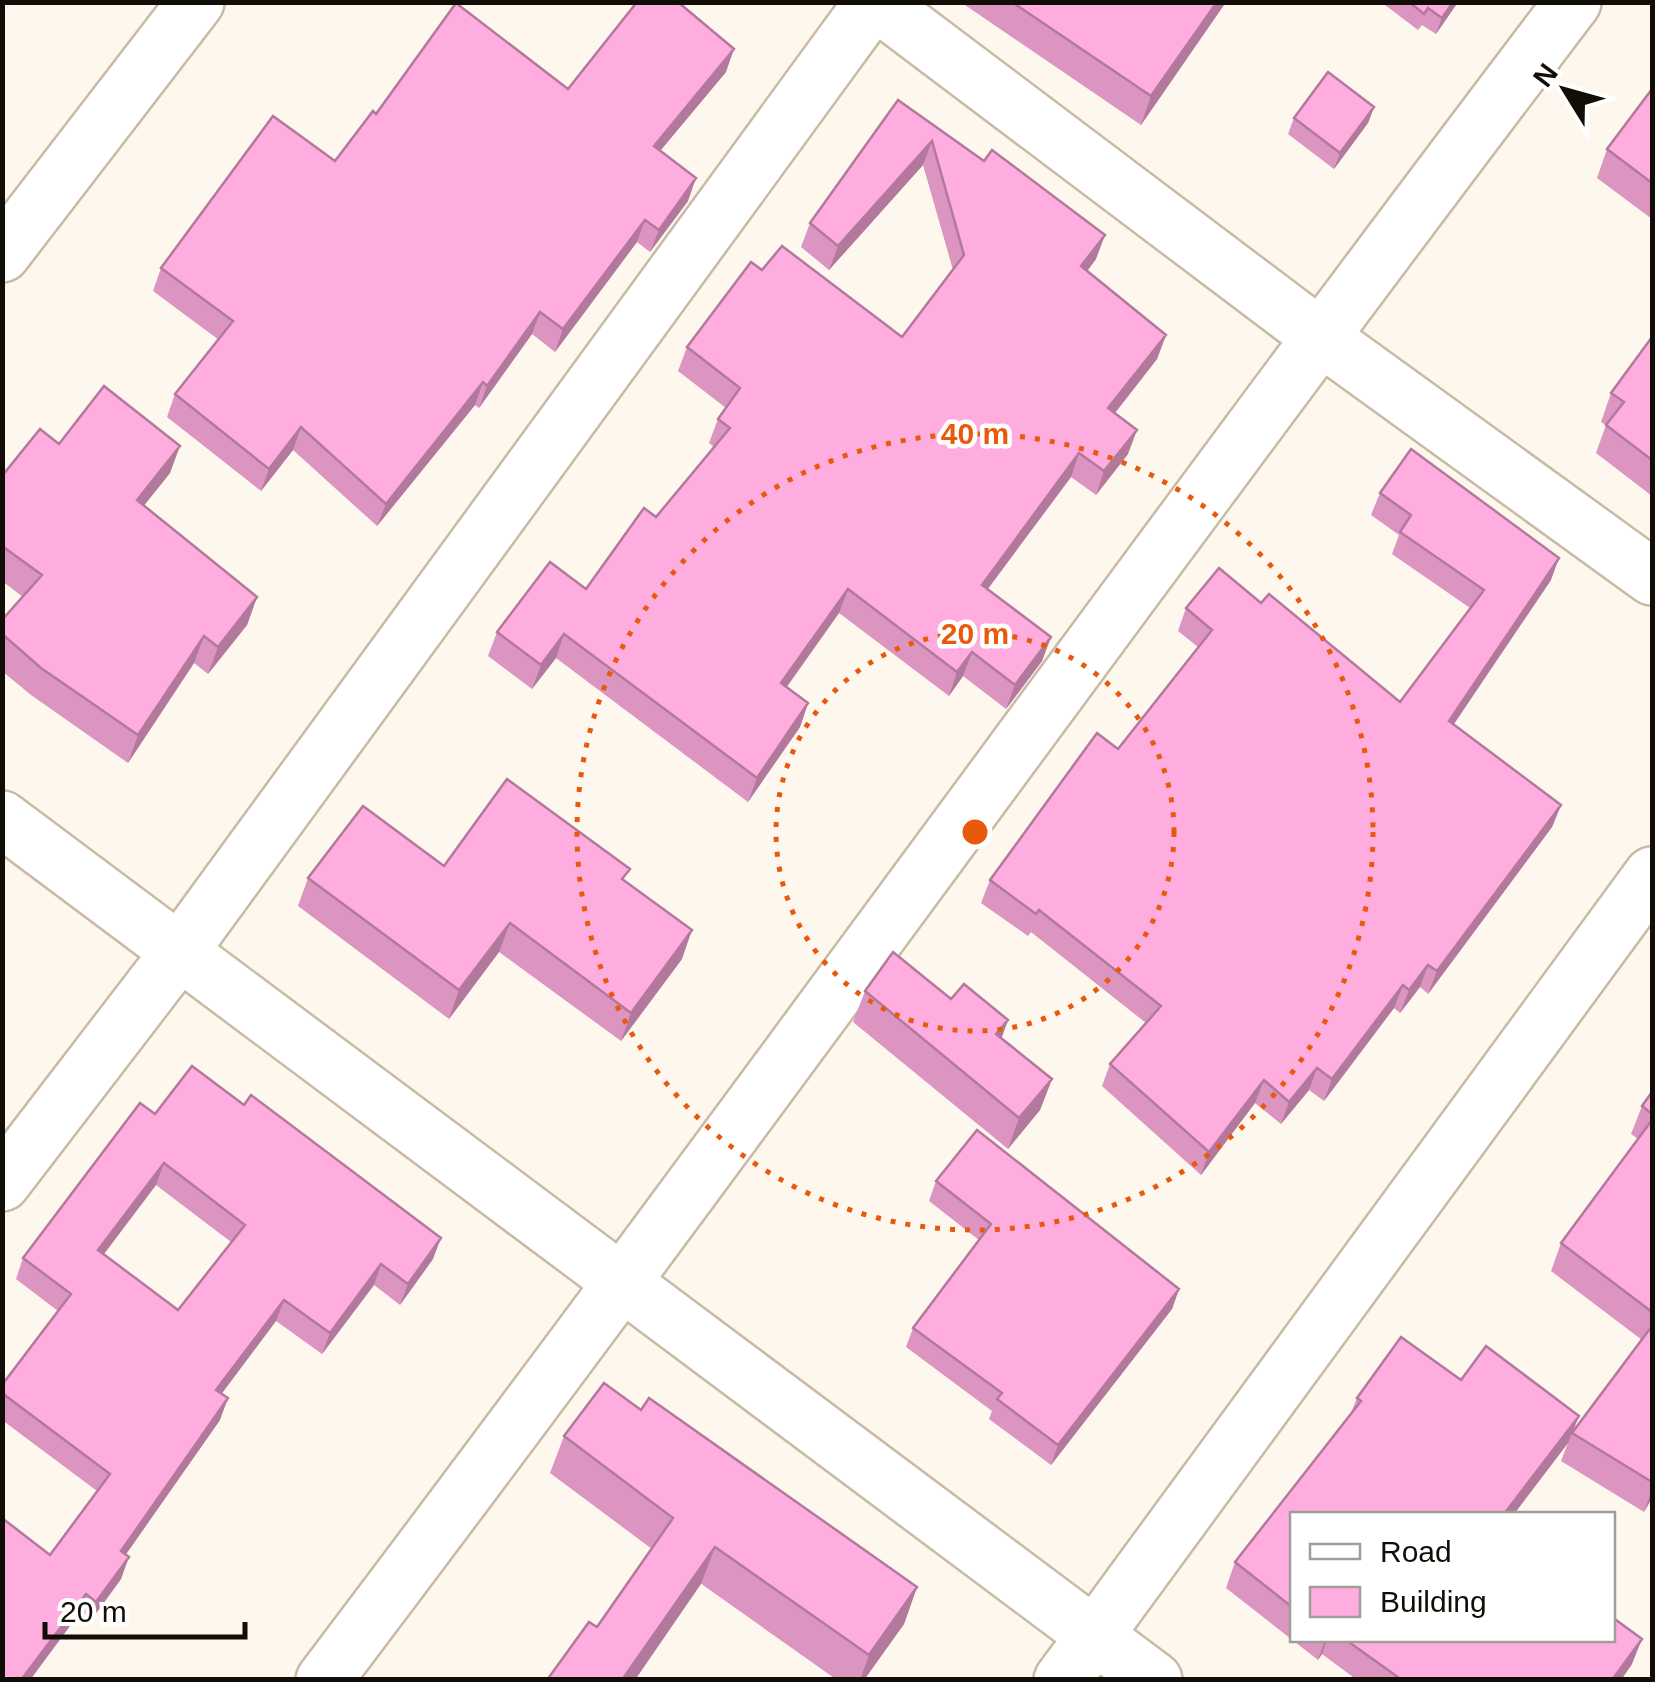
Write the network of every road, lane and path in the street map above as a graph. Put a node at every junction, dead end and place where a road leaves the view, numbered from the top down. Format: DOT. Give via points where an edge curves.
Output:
graph roads {
  1 [pos="196,2"];
  2 [pos="875,2"];
  3 [pos="1573,2"];
  4 [pos="2,254"];
  5 [pos="1319,336"];
  6 [pos="1652,577"];
  7 [pos="2,819"];
  8 [pos="1652,874"];
  9 [pos="180,951"];
  10 [pos="2,1183"];
  11 [pos="624,1284"];
  12 [pos="1097,1637"];
  13 [pos="324,1680"];
  14 [pos="1062,1680"];
  15 [pos="1154,1680"];
  1 -- 4 [label="street"];
  2 -- 5 [label="street"];
  2 -- 9 [label="street"];
  3 -- 5 [label="street"];
  5 -- 6 [label="street"];
  5 -- 11 [label="street"];
  7 -- 9 [label="street"];
  8 -- 12 [label="street"];
  9 -- 10 [label="street"];
  9 -- 11 [label="street"];
  11 -- 12 [label="street"];
  11 -- 13 [label="street"];
  12 -- 14 [label="street"];
  12 -- 15 [label="street"];
}
